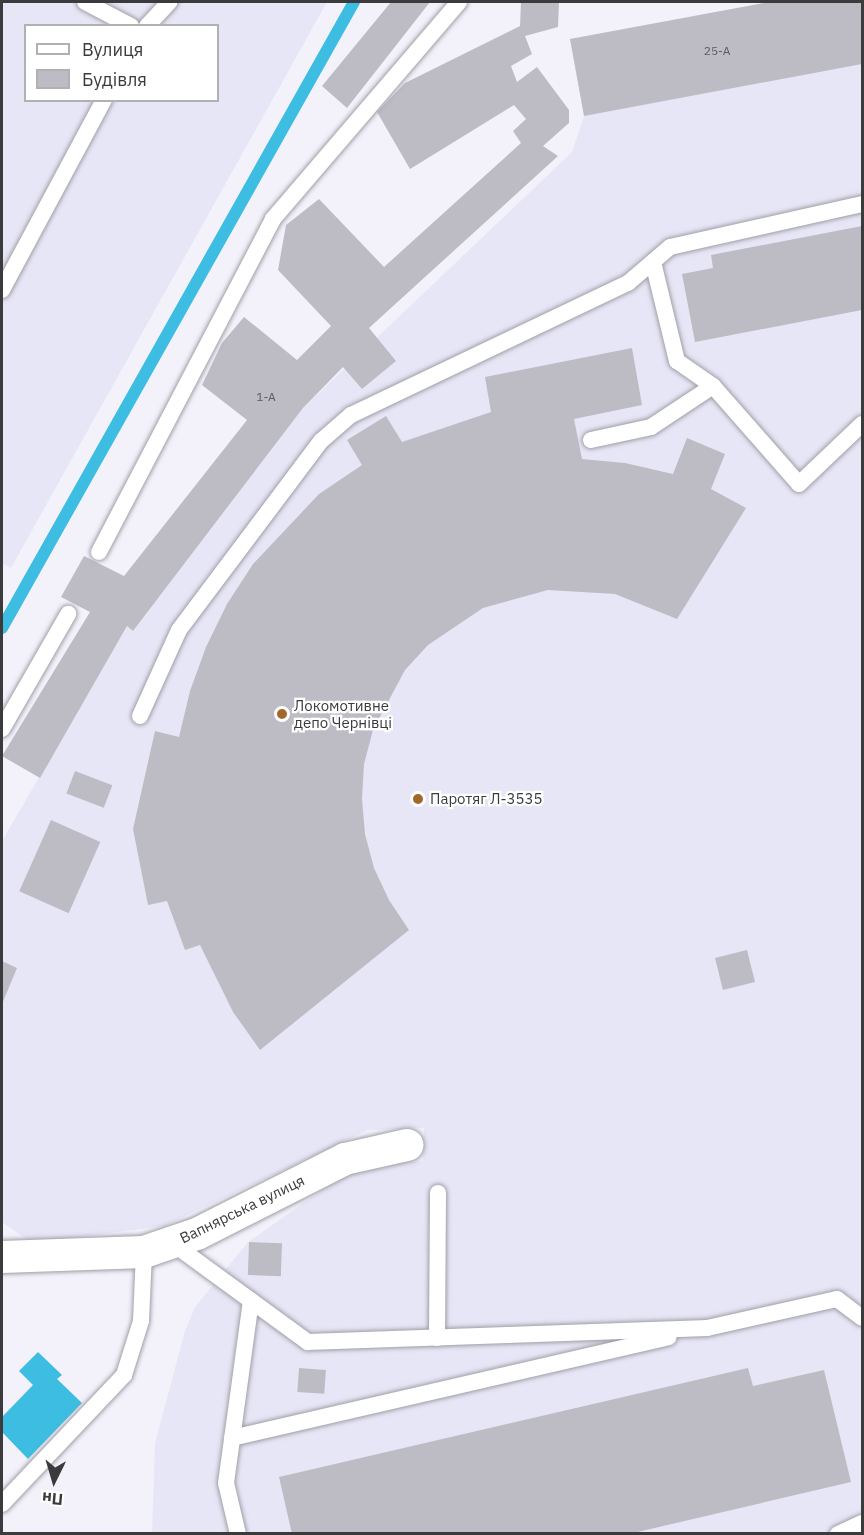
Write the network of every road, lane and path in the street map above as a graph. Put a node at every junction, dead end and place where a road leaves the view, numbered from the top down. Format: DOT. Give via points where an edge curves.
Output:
graph roads {
  1 [pos="85,2"];
  2 [pos="169,2"];
  3 [pos="459,2"];
  4 [pos="127,24"];
  5 [pos="149,24"];
  6 [pos="103,102"];
  7 [pos="862,204"];
  8 [pos="653,262"];
  9 [pos="2,290"];
  10 [pos="713,386"];
  11 [pos="862,424"];
  12 [pos="591,440"];
  13 [pos="99,552"];
  14 [pos="68,614"];
  15 [pos="140,716"];
  16 [pos="2,729"];
  17 [pos="407,1145"];
  18 [pos="438,1193"];
  19 [pos="158,1247"];
  20 [pos="2,1257"];
  21 [pos="251,1301"];
  22 [pos="862,1318"];
  23 [pos="707,1328"];
  24 [pos="437,1338"];
  25 [pos="232,1438"];
  26 [pos="4,1497"];
  27 [pos="862,1523"];
  28 [pos="238,1533"];
  29 [pos="838,1533"];
  1 -- 4 [label="lane"];
  2 -- 5 [label="lane"];
  3 -- 13 [label="lane" via="273,219"];
  6 -- 9 [label="lane"];
  7 -- 8 [label="lane" via="670,247"];
  8 -- 10 [label="lane" via="677,361"];
  8 -- 15 [label="lane" via="628,283 351,415 328,435 179,630"];
  10 -- 11 [label="lane" via="799,484"];
  10 -- 12 [label="lane" via="651,427"];
  14 -- 16 [label="lane"];
  17 -- 19 [label="street, Вапнярська вулиця" via="345,1159 197,1234"];
  18 -- 24 [label="lane"];
  19 -- 20 [label="street, Вапнярська вулиця"];
  19 -- 21 [label="lane"];
  19 -- 26 [label="lane" via="124,1376"];
  21 -- 24 [label="lane" via="308,1342"];
  21 -- 25 [label="lane"];
  22 -- 23 [label="lane" via="837,1299"];
  23 -- 24 [label="lane"];
  23 -- 25 [label="lane"];
  25 -- 28 [label="lane" via="226,1483"];
  27 -- 29 [label="lane"];
}
